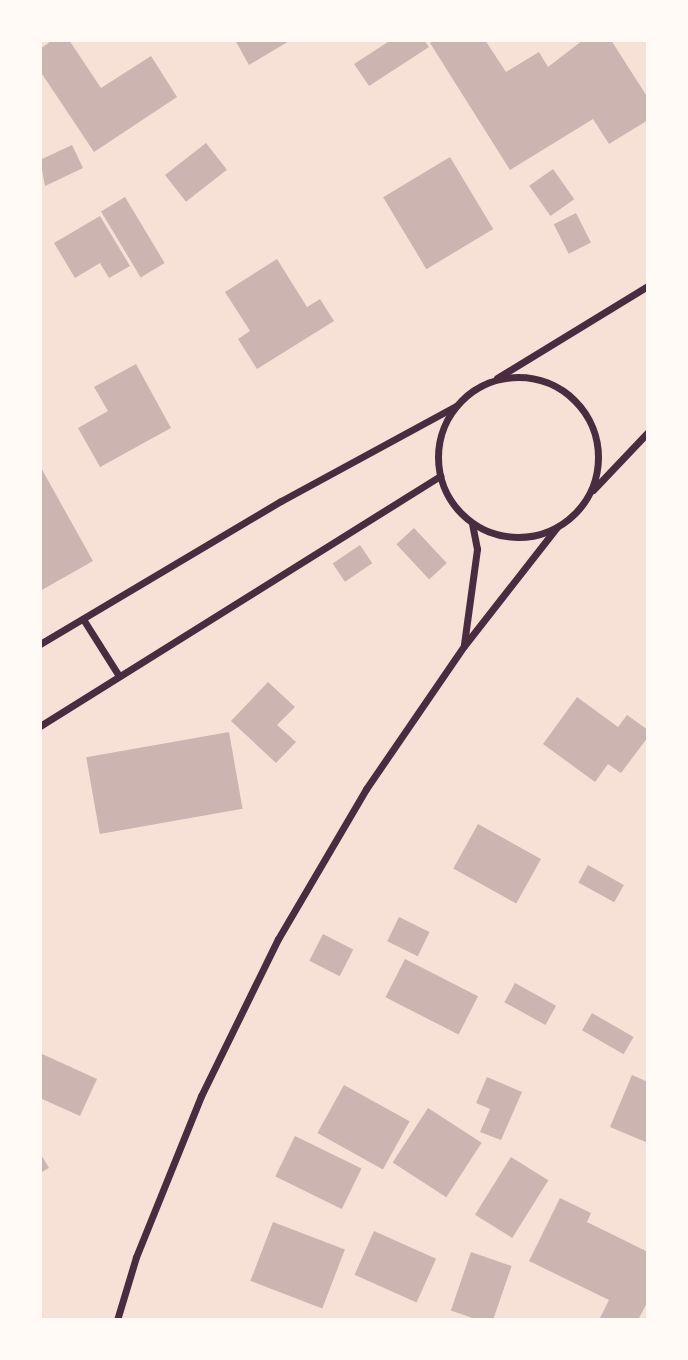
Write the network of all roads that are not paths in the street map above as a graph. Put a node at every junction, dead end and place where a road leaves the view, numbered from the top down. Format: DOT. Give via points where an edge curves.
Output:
graph roads {
  1 [pos="648,286"];
  2 [pos="490,382"];
  3 [pos="456,406"];
  4 [pos="648,432"];
  5 [pos="440,476"];
  6 [pos="590,493"];
  7 [pos="472,524"];
  8 [pos="557,527"];
  9 [pos="83,619"];
  10 [pos="40,644"];
  11 [pos="464,646"];
  12 [pos="119,676"];
  13 [pos="40,726"];
  14 [pos="117,1320"];
  1 -- 2 [label="street"];
  2 -- 3 [label="street"];
  2 -- 6 [label="street" via="535,379 558,388 577,403 597,445 597,470"];
  3 -- 5 [label="street" via="440,439"];
  3 -- 9 [label="street" via="281,501"];
  4 -- 6 [label="street"];
  5 -- 7 [label="street" via="451,503"];
  5 -- 12 [label="street"];
  6 -- 8 [label="street"];
  7 -- 8 [label="street" via="500,536 529,536"];
  7 -- 11 [label="street" via="477,549"];
  8 -- 11 [label="street"];
  9 -- 10 [label="street"];
  9 -- 12 [label="street"];
  11 -- 14 [label="street" via="366,789 278,939 201,1096 136,1258"];
  12 -- 13 [label="street"];
}
